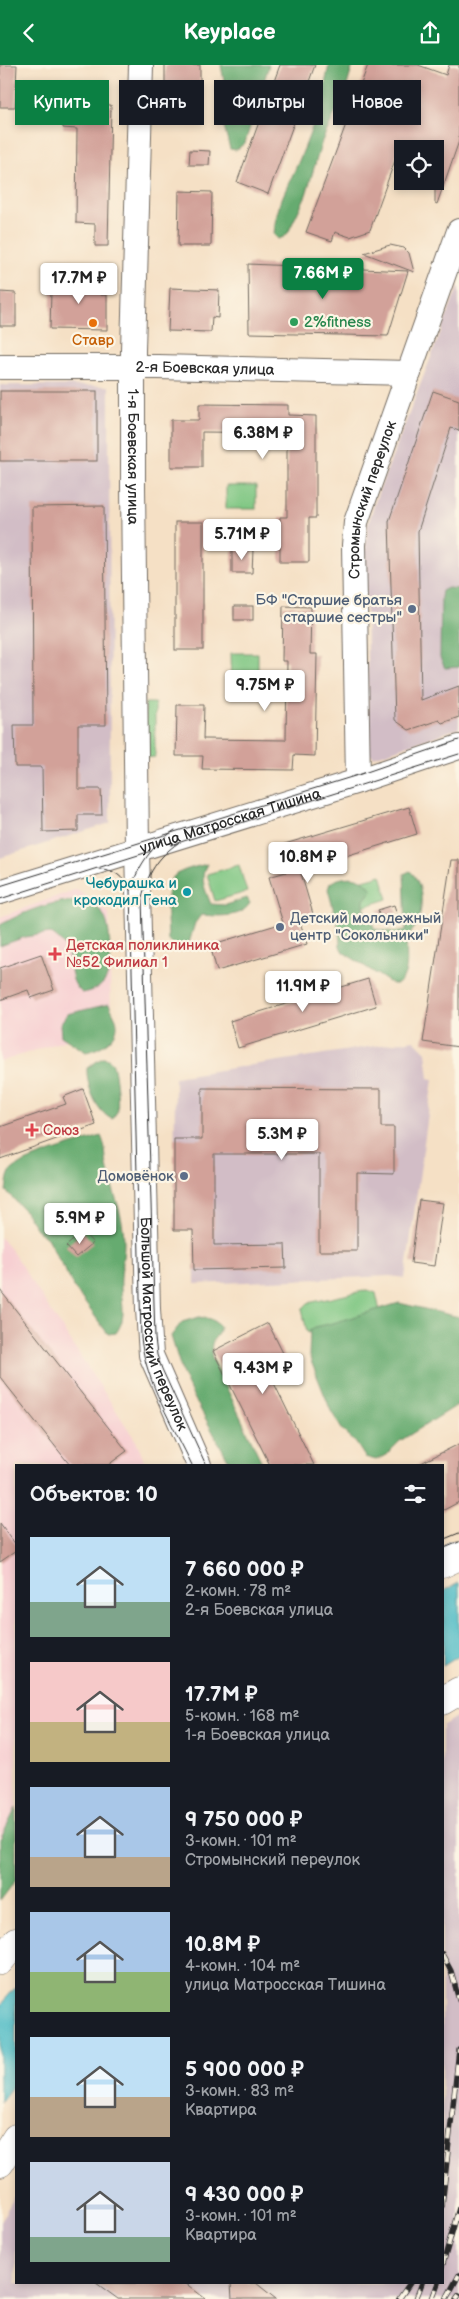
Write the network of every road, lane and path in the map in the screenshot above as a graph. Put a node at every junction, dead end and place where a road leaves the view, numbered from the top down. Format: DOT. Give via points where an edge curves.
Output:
graph roads {
  1 [pos="141,65"];
  2 [pos="459,231"];
  3 [pos="0,367"];
  4 [pos="133,368"];
  5 [pos="410,373"];
  6 [pos="459,747"];
  7 [pos="358,781"];
  8 [pos="137,849"];
  9 [pos="0,892"];
  10 [pos="200,1464"];
  11 [pos="459,1556"];
  12 [pos="444,1563"];
  13 [pos="459,1691"];
  14 [pos="444,1700"];
  15 [pos="15,1943"];
  16 [pos="0,1961"];
  17 [pos="15,2140"];
  18 [pos="0,2163"];
  1 -- 4 [label="street, 1-я Боевская улица"];
  2 -- 5 [label="street, Стромынский переулок"];
  3 -- 4 [label="street, 2-я Боевская улица"];
  4 -- 5 [label="street, 2-я Боевская улица"];
  4 -- 8 [label="street, 1-я Боевская улица"];
  5 -- 7 [label="street, Стромынский переулок" via="356,522"];
  6 -- 7 [label="street, улица Матросская Тишина"];
  7 -- 8 [label="street, улица Матросская Тишина"];
  8 -- 9 [label="street, улица Матросская Тишина"];
  8 -- 10 [label="street, Большой Матросский переулок" via="149,1339 157,1372"];
  11 -- 12 [label="main road"];
  13 -- 14 [label="main road"];
  15 -- 16 [label="main road"];
  17 -- 18 [label="main road"];
}
